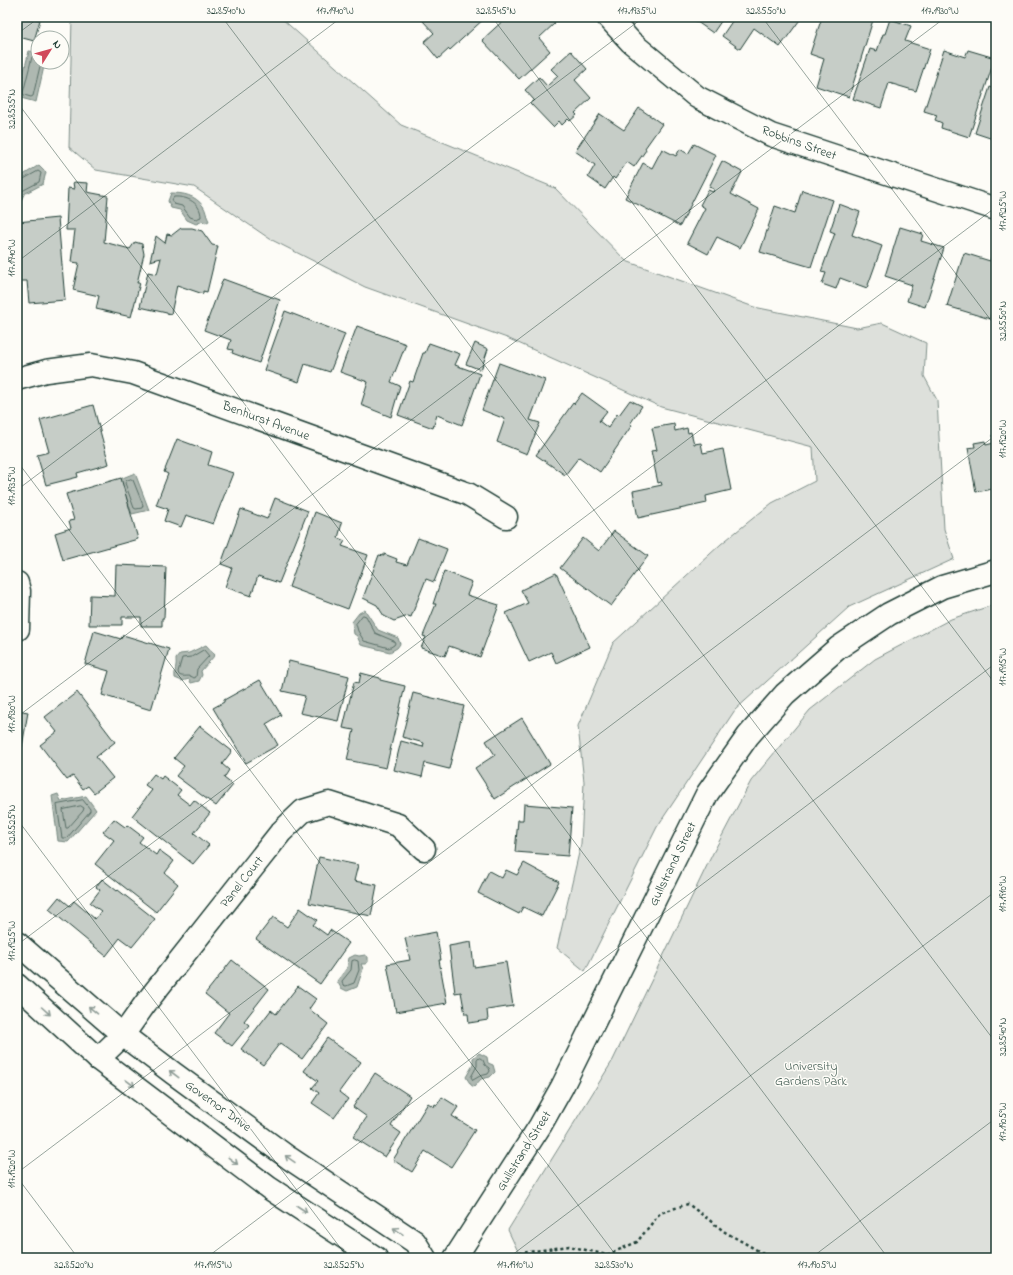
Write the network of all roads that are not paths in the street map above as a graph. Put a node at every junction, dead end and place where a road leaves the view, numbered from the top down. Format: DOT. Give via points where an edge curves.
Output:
graph roads {
  1 [pos="608,17"];
  2 [pos="996,209"];
  3 [pos="17,379"];
  4 [pos="506,517"];
  5 [pos="996,571"];
  6 [pos="17,583"];
  7 [pos="18,629"];
  8 [pos="424,849"];
  9 [pos="17,943"];
  10 [pos="17,985"];
  11 [pos="123,1035"];
  12 [pos="98,1059"];
  13 [pos="376,1258"];
  14 [pos="425,1258"];
  15 [pos="455,1258"];
  1 -- 2 [label="street, Robbins Street" via="631,42 697,97 771,135"];
  3 -- 4 [label="street, Benhurst Avenue" via="46,371 91,365 133,373 468,494"];
  5 -- 15 [label="street, Gullstrand Street" via="942,587 889,614 844,644 785,694 748,736 707,794 544,1120"];
  6 -- 7 [label="street"];
  8 -- 11 [label="street, Panel Court" via="398,825 329,804 303,811 282,832"];
  11 -- 9 [label="street, Governor Drive, one-way"];
  10 -- 12 [label="street, one-way"];
  11 -- 12 [label="street, Panel Court"];
  14 -- 11 [label="street, Governor Drive, one-way" via="415,1242 289,1158"];
  12 -- 13 [label="street, one-way" via="270,1188"];
}
